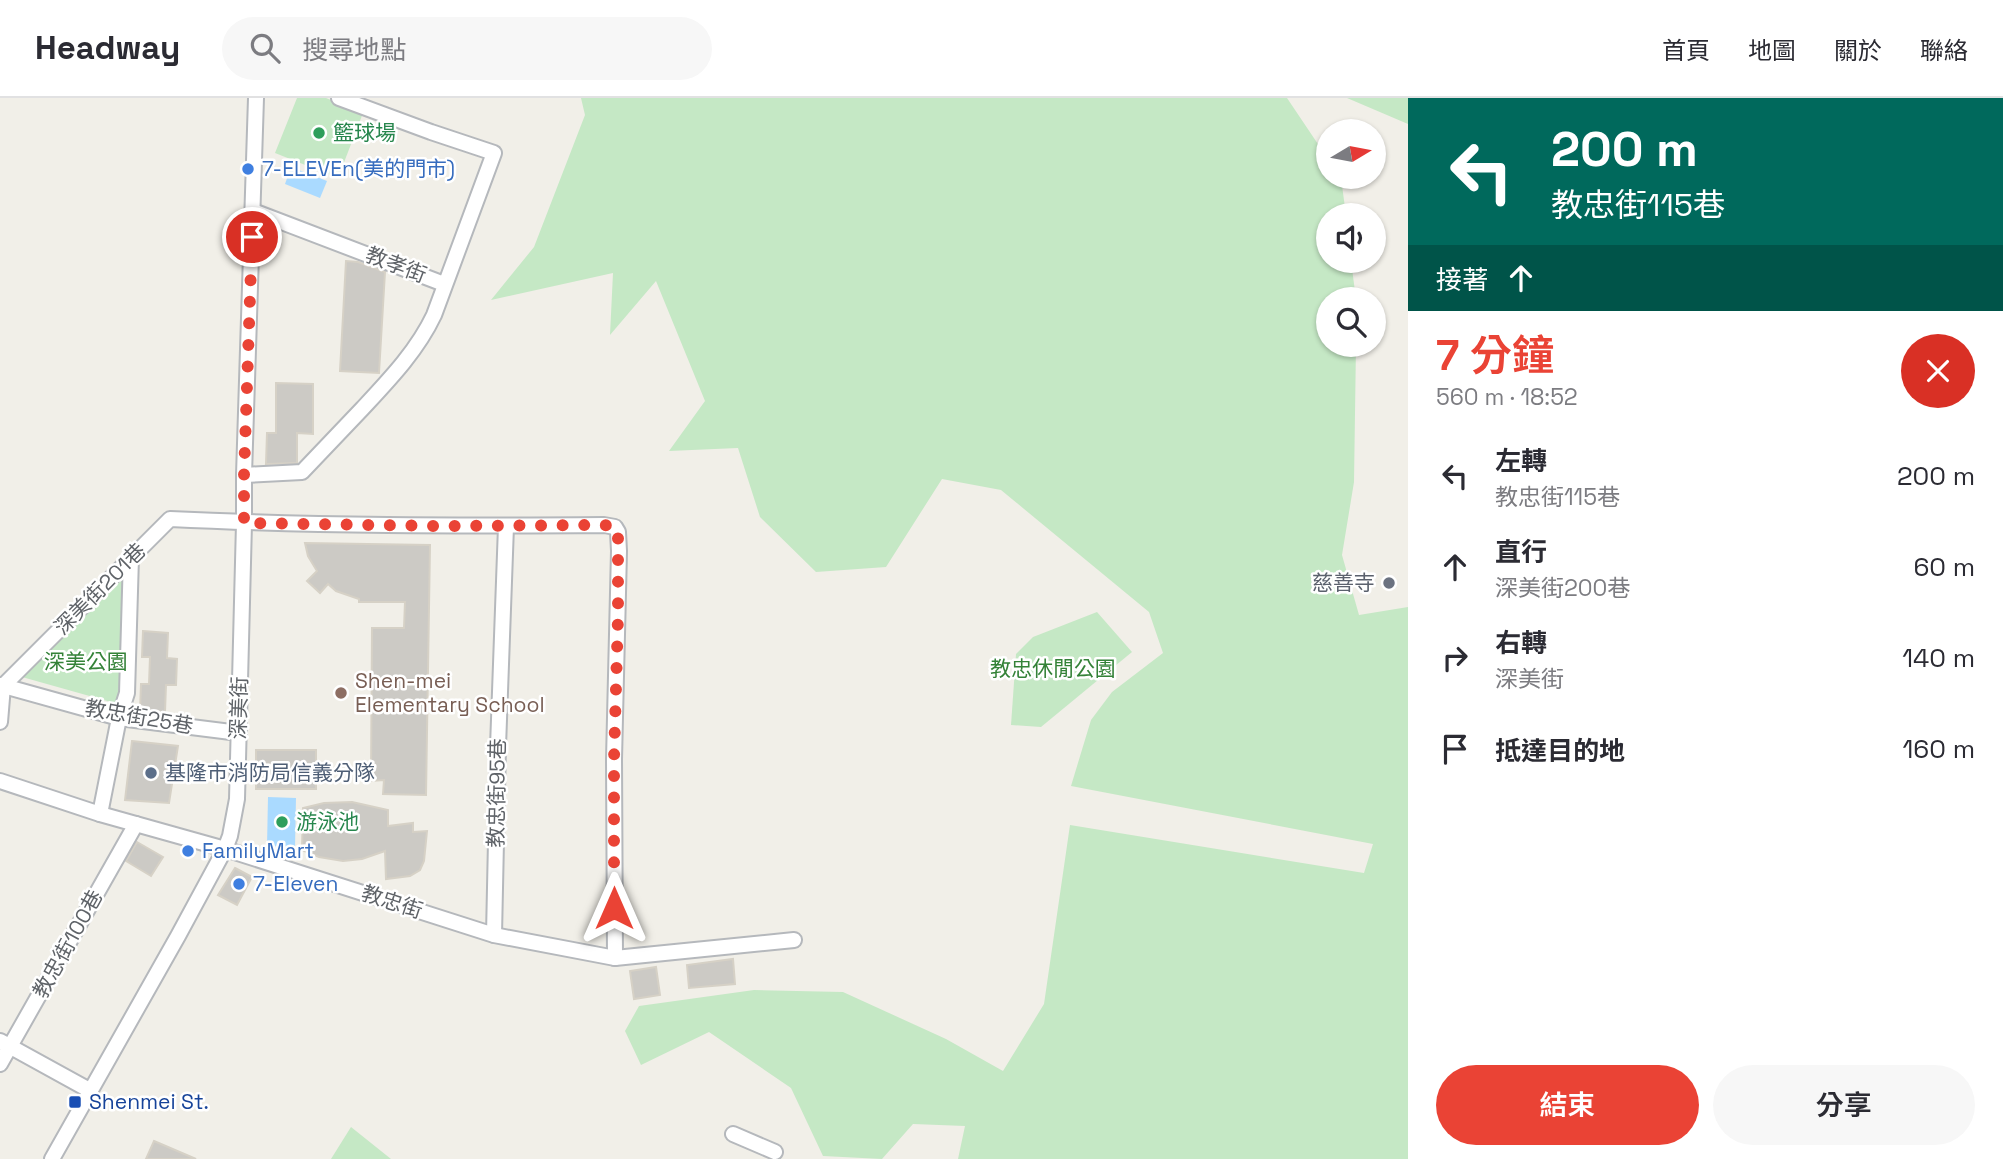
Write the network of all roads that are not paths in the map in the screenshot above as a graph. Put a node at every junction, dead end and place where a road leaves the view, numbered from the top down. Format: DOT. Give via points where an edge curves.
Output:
graph roads {
  1 [pos="256,98"];
  2 [pos="339,98"];
  3 [pos="253,211"];
  4 [pos="444,284"];
  5 [pos="244,475"];
  6 [pos="244,523"];
  7 [pos="506,526"];
  8 [pos="131,557"];
  9 [pos="2,686"];
  10 [pos="119,718"];
  11 [pos="0,722"];
  12 [pos="239,733"];
  13 [pos="0,781"];
  14 [pos="100,814"];
  15 [pos="136,824"];
  16 [pos="225,849"];
  17 [pos="494,935"];
  18 [pos="794,940"];
  19 [pos="615,958"];
  20 [pos="5,1044"];
  21 [pos="0,1064"];
  22 [pos="91,1091"];
  23 [pos="733,1134"];
  24 [pos="775,1152"];
  25 [pos="52,1159"];
  1 -- 3 [label="street"];
  2 -- 4 [label="street" via="494,153"];
  3 -- 4 [label="street, 教孝街"];
  3 -- 5 [label="street, 深美街"];
  4 -- 5 [label="street, 教孝街" via="434,315 413,350 302,472"];
  5 -- 6 [label="street, 深美街"];
  6 -- 7 [label="street, 深美街201巷"];
  6 -- 8 [label="street, 深美街201巷" via="170,519"];
  6 -- 12 [label="street, 深美街"];
  7 -- 17 [label="street, 教忠街95巷"];
  7 -- 19 [label="street, 深美街201巷" via="604,525 618,532"];
  8 -- 9 [label="street, 深美街201巷"];
  8 -- 10 [label="street" via="127,693"];
  9 -- 10 [label="street, 教忠街25巷"];
  9 -- 11 [label="street"];
  10 -- 12 [label="street, 教忠街25巷"];
  10 -- 14 [label="street"];
  12 -- 16 [label="street, 深美街" via="237,799"];
  13 -- 14 [label="street, 教忠街"];
  14 -- 15 [label="street, 教忠街"];
  15 -- 16 [label="street, 教忠街"];
  15 -- 20 [label="street, 教忠街100巷"];
  16 -- 17 [label="street, 教忠街"];
  16 -- 22 [label="street, 深美街"];
  17 -- 19 [label="street, 教忠街"];
  18 -- 19 [label="street, 教忠街"];
  20 -- 21 [label="street, 教忠街100巷"];
  20 -- 22 [label="street"];
  22 -- 25 [label="street, 深美街"];
  23 -- 24 [label="street"];
}
